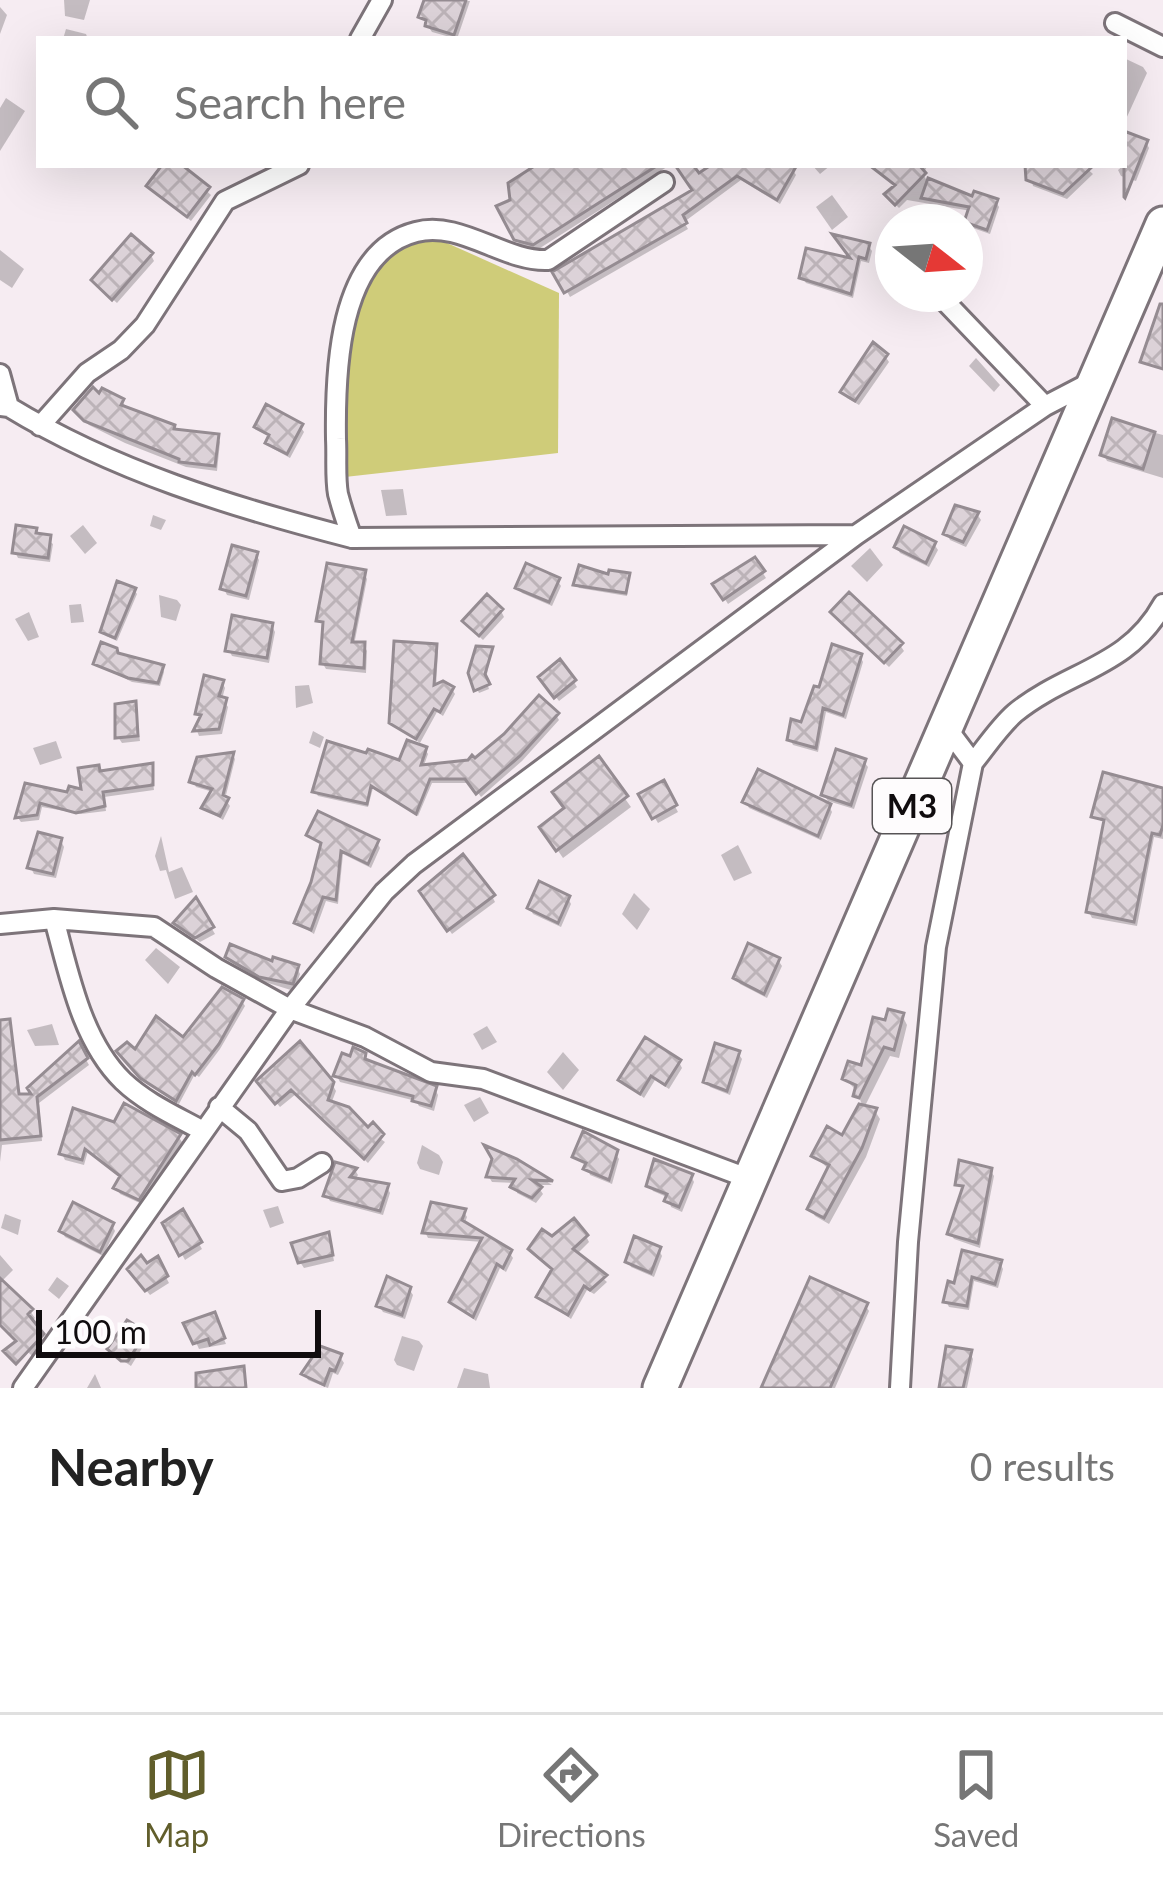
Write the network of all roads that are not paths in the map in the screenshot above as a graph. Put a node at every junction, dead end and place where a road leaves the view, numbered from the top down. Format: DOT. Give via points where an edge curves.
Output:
graph roads {
  1 [pos="382,0"];
  2 [pos="1115,22"];
  3 [pos="362,36"];
  4 [pos="1163,47"];
  5 [pos="293,168"];
  6 [pos="664,182"];
  7 [pos="1163,224"];
  8 [pos="955,312"];
  9 [pos="0,374"];
  10 [pos="1095,380"];
  11 [pos="1045,406"];
  12 [pos="4,407"];
  13 [pos="40,426"];
  14 [pos="856,535"];
  15 [pos="352,538"];
  16 [pos="1163,604"];
  17 [pos="946,728"];
  18 [pos="973,763"];
  19 [pos="54,919"];
  20 [pos="0,924"];
  21 [pos="290,1009"];
  22 [pos="219,1107"];
  23 [pos="203,1131"];
  24 [pos="322,1163"];
  25 [pos="750,1179"];
  26 [pos="23,1388"];
  27 [pos="660,1388"];
  28 [pos="900,1388"];
  1 -- 3 [label="street"];
  2 -- 4 [label="street"];
  5 -- 13 [label="street" via="225,201 145,326"];
  6 -- 15 [label="street" via="548,260 529,261 450,232 417,231 381,249 358,282 340,338 337,490"];
  7 -- 10 [label="highway, M3"];
  8 -- 11 [label="street"];
  9 -- 12 [label="street"];
  10 -- 11 [label="street"];
  10 -- 17 [label="highway, M3"];
  11 -- 14 [label="street"];
  12 -- 13 [label="street"];
  13 -- 15 [label="street" via="140,473"];
  14 -- 15 [label="street"];
  14 -- 21 [label="street" via="414,864"];
  16 -- 18 [label="street" via="1136,642 1013,715"];
  17 -- 18 [label="street"];
  17 -- 25 [label="highway, M3"];
  18 -- 28 [label="street" via="936,947"];
  19 -- 20 [label="street"];
  19 -- 21 [label="street" via="154,927"];
  19 -- 23 [label="street" via="95,1043 122,1080"];
  21 -- 22 [label="street"];
  21 -- 25 [label="street" via="365,1036 430,1072 483,1079"];
  22 -- 23 [label="street"];
  22 -- 24 [label="street" via="248,1131 282,1181"];
  23 -- 26 [label="street"];
  25 -- 27 [label="highway, M3"];
}
